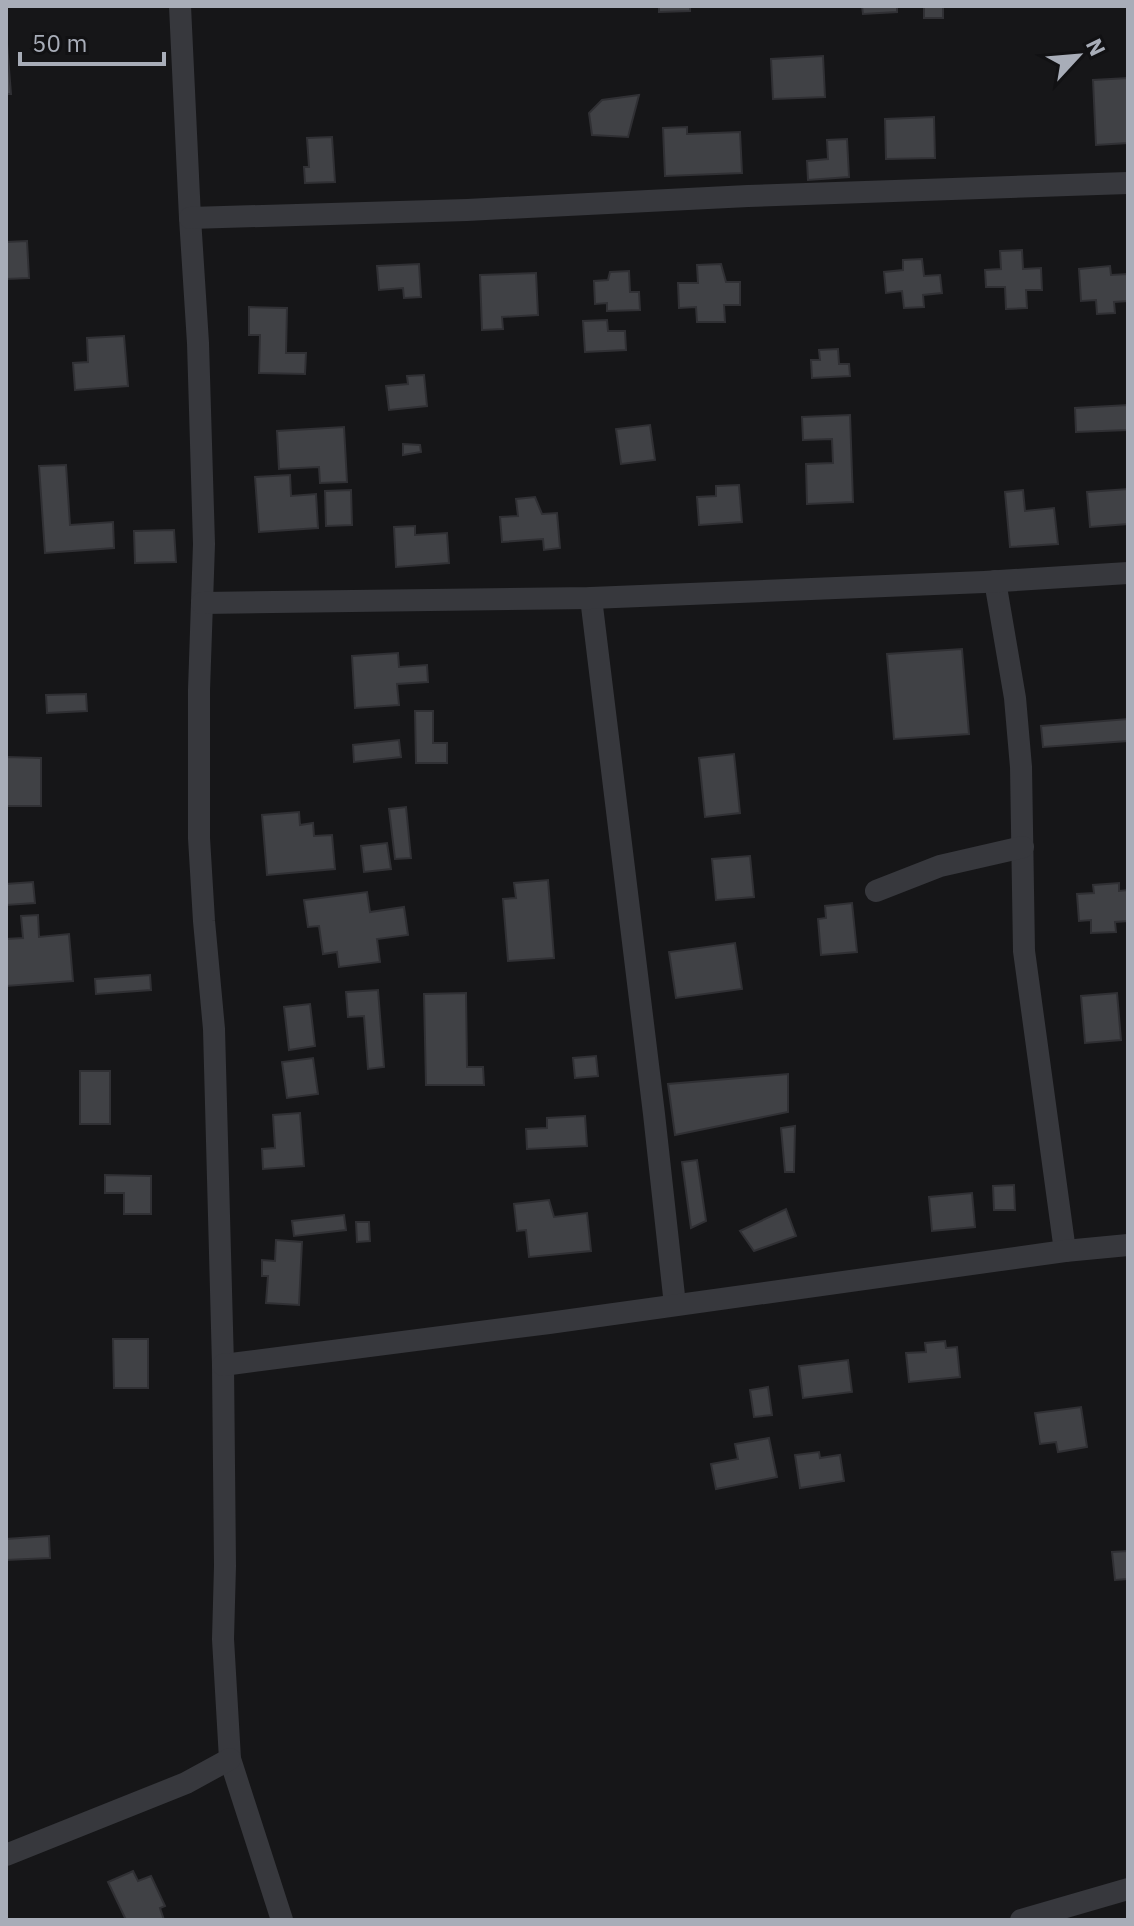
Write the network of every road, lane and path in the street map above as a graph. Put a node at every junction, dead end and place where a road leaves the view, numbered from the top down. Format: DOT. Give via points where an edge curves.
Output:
graph roads {
  1 [pos="180,6"];
  2 [pos="1128,183"];
  3 [pos="190,218"];
  4 [pos="1128,573"];
  5 [pos="995,581"];
  6 [pos="591,598"];
  7 [pos="202,603"];
  8 [pos="1023,847"];
  9 [pos="876,891"];
  10 [pos="1128,1245"];
  11 [pos="1065,1251"];
  12 [pos="675,1305"];
  13 [pos="223,1365"];
  14 [pos="230,1759"];
  15 [pos="6,1855"];
  16 [pos="1128,1889"];
  17 [pos="282,1920"];
  18 [pos="1021,1920"];
  1 -- 3 [label="street"];
  2 -- 3 [label="street"];
  3 -- 7 [label="street"];
  4 -- 5 [label="street"];
  5 -- 6 [label="street"];
  5 -- 8 [label="street" via="1015,698"];
  6 -- 7 [label="street"];
  6 -- 12 [label="street"];
  7 -- 13 [label="street" via="199,838 214,1029"];
  8 -- 9 [label="street" via="940,866"];
  8 -- 11 [label="street" via="1024,951"];
  10 -- 11 [label="street"];
  11 -- 12 [label="street"];
  12 -- 13 [label="street"];
  13 -- 14 [label="street" via="223,1639"];
  14 -- 15 [label="street" via="186,1783"];
  14 -- 17 [label="street"];
  16 -- 18 [label="street"];
}
